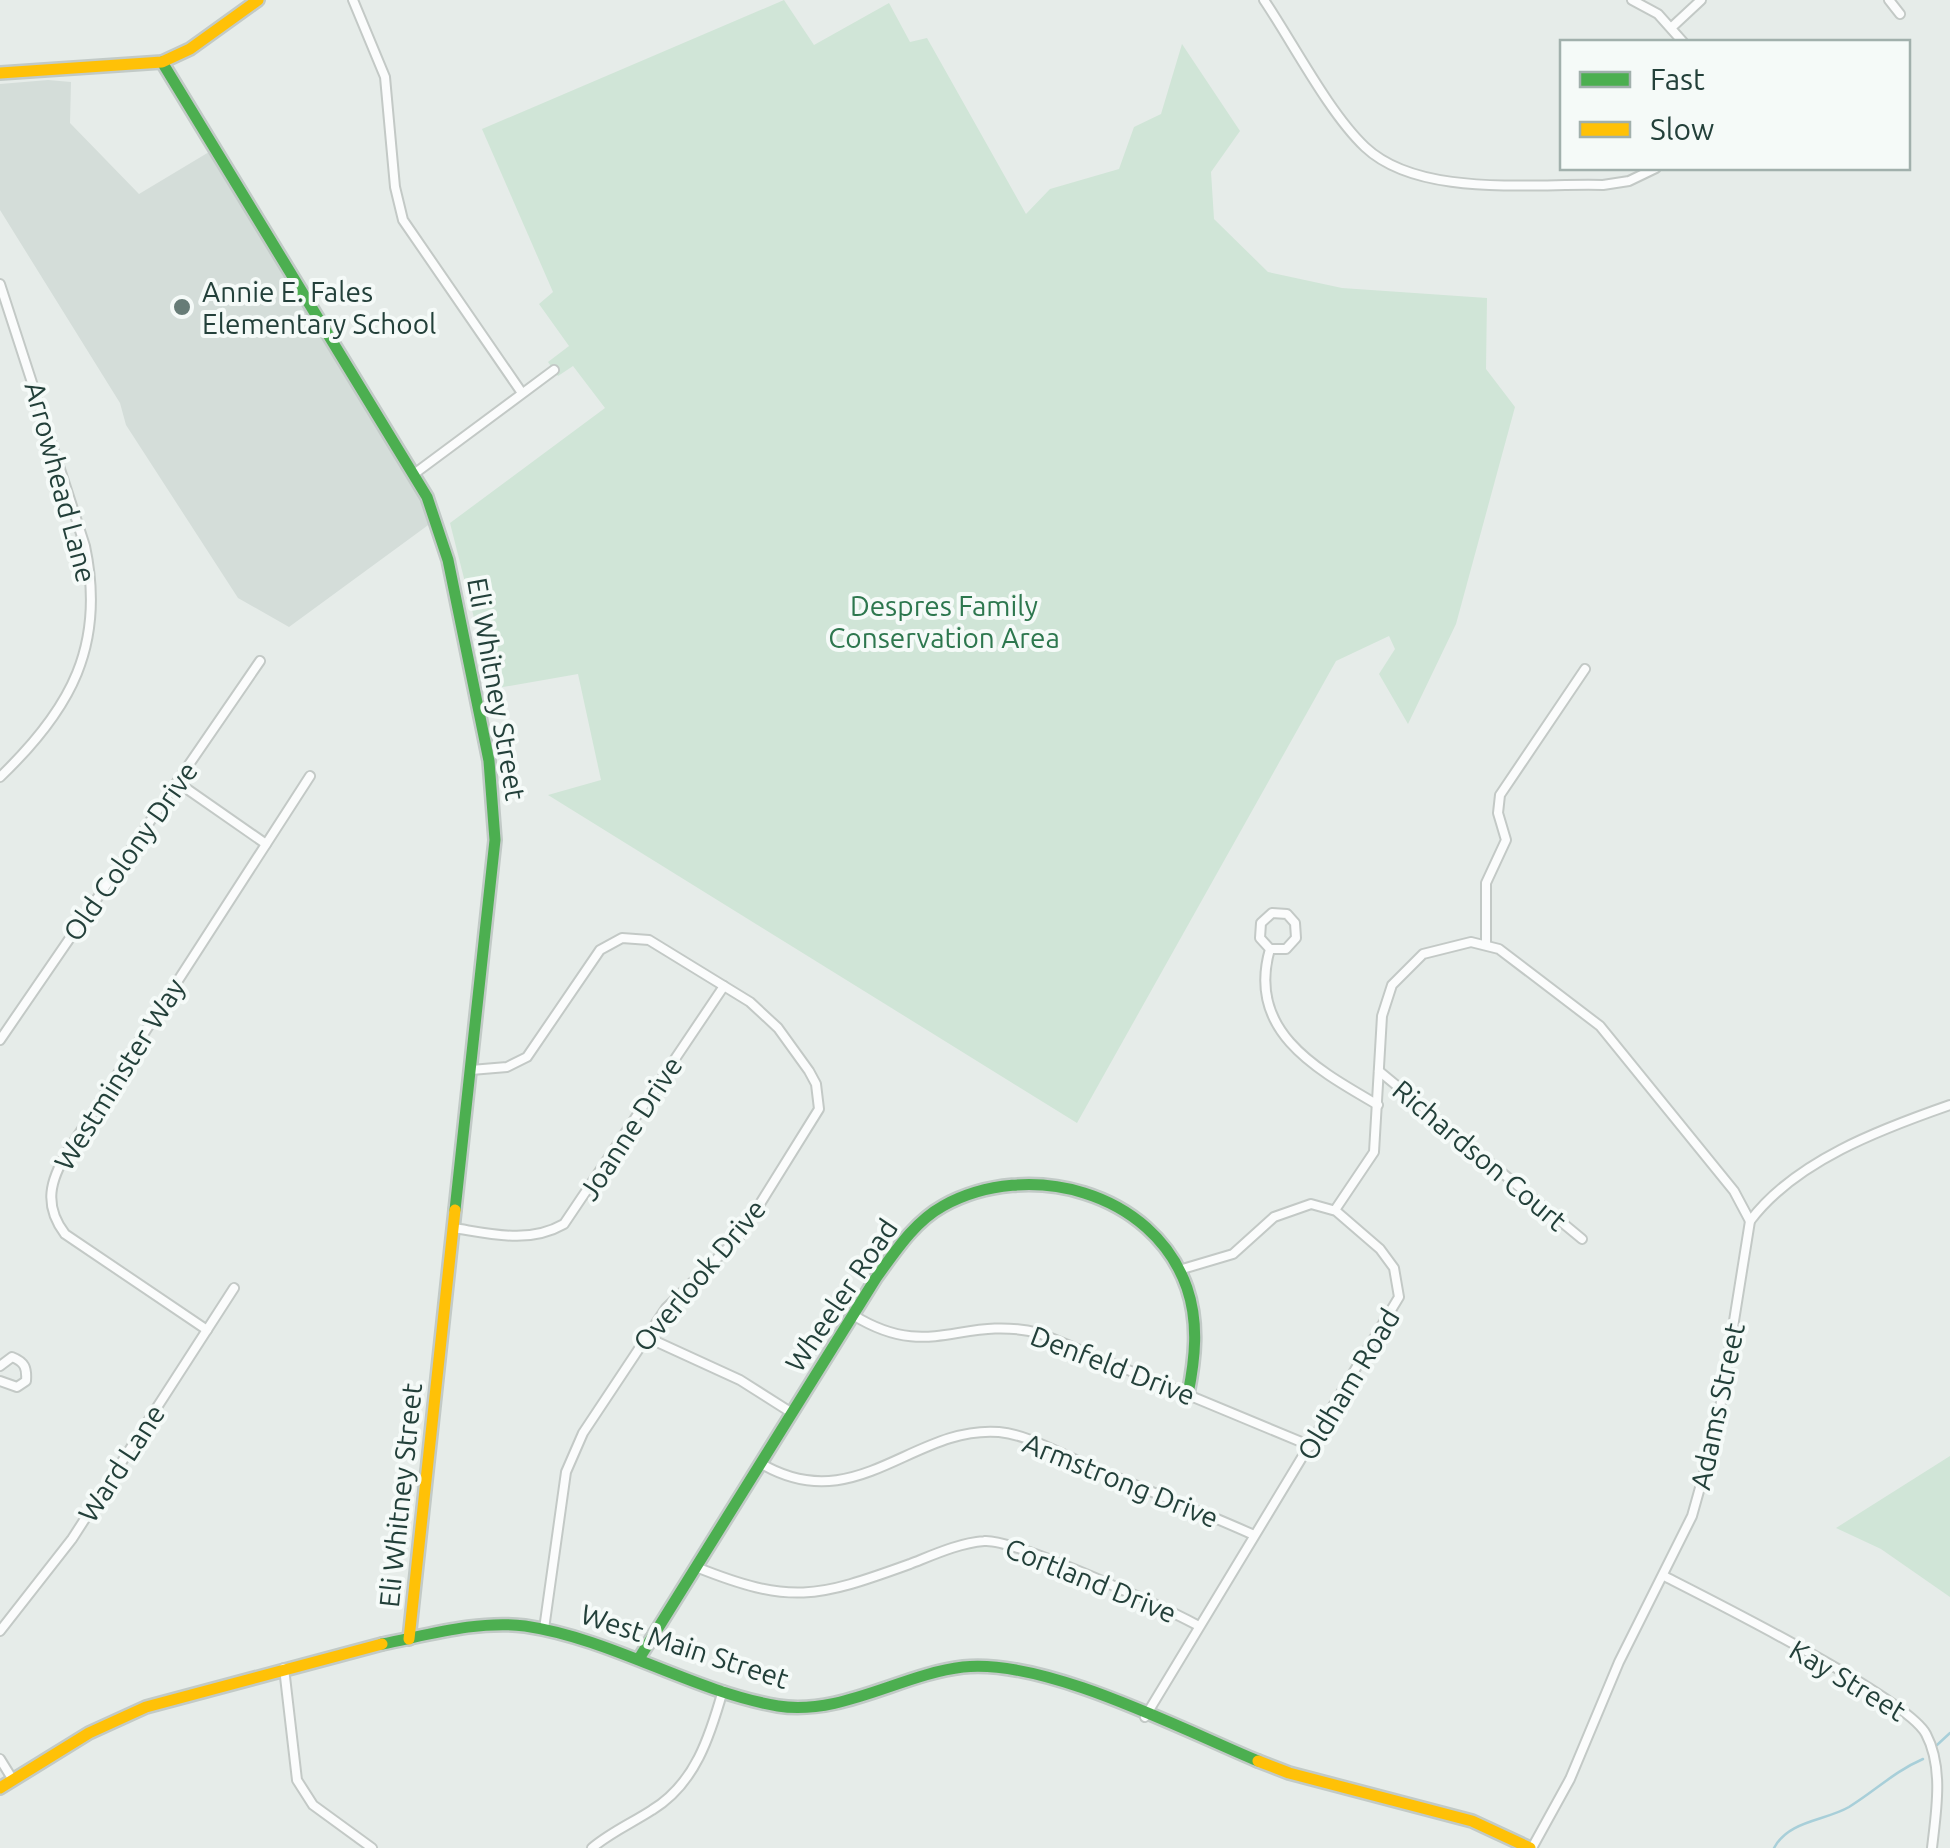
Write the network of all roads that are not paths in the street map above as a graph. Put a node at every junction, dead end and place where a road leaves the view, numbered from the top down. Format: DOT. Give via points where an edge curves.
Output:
graph roads {
  1 [pos="258,0"];
  2 [pos="353,0"];
  3 [pos="1264,0"];
  4 [pos="1632,0"];
  5 [pos="1701,0"];
  6 [pos="1888,0"];
  7 [pos="1900,14"];
  8 [pos="1672,27"];
  9 [pos="1682,40"];
  10 [pos="162,62"];
  11 [pos="0,73"];
  12 [pos="1652,170"];
  13 [pos="0,284"];
  14 [pos="554,370"];
  15 [pos="522,393"];
  16 [pos="414,474"];
  17 [pos="260,661"];
  18 [pos="1584,669"];
  19 [pos="310,776"];
  20 [pos="0,777"];
  21 [pos="177,782"];
  22 [pos="266,844"];
  23 [pos="1486,944"];
  24 [pos="1270,949"];
  25 [pos="724,986"];
  26 [pos="0,1016"];
  27 [pos="14,1020"];
  28 [pos="0,1040"];
  29 [pos="471,1070"];
  30 [pos="1379,1071"];
  31 [pos="1378,1105"];
  32 [pos="1950,1105"];
  33 [pos="1335,1210"];
  34 [pos="1750,1221"];
  35 [pos="454,1228"];
  36 [pos="1582,1239"];
  37 [pos="1179,1270"];
  38 [pos="234,1288"];
  39 [pos="853,1316"];
  40 [pos="207,1330"];
  41 [pos="644,1336"];
  42 [pos="0,1366"];
  43 [pos="0,1380"];
  44 [pos="1188,1394"];
  45 [pos="792,1413"];
  46 [pos="1311,1446"];
  47 [pos="760,1463"];
  48 [pos="1254,1536"];
  49 [pos="696,1567"];
  50 [pos="1664,1576"];
  51 [pos="1198,1626"];
  52 [pos="544,1629"];
  53 [pos="0,1631"];
  54 [pos="409,1638"];
  55 [pos="640,1657"];
  56 [pos="284,1668"];
  57 [pos="722,1690"];
  58 [pos="1145,1717"];
  59 [pos="0,1759"];
  60 [pos="13,1780"];
  61 [pos="0,1788"];
  62 [pos="604,1844"];
  63 [pos="372,1848"];
  64 [pos="592,1848"];
  65 [pos="1531,1848"];
  66 [pos="1932,1848"];
  1 -- 10 [label="street"];
  2 -- 15 [label="street" via="385,78 403,220"];
  3 -- 12 [label="street" via="1356,137 1408,174 1441,181 1603,185"];
  4 -- 8 [label="street"];
  5 -- 8 [label="street"];
  6 -- 7 [label="street"];
  8 -- 9 [label="street"];
  10 -- 11 [label="street"];
  10 -- 16 [label="street, Eli Whitney Street"];
  13 -- 20 [label="street, Arrowhead Lane" via="85,546 92,591 88,640 73,687 48,726"];
  14 -- 15 [label="street"];
  15 -- 16 [label="street"];
  16 -- 29 [label="street, Eli Whitney Street" via="443,536 496,805"];
  17 -- 21 [label="street, Old Colony Drive"];
  18 -- 23 [label="street" via="1500,795 1506,840 1486,882"];
  19 -- 22 [label="street, Westminster Way"];
  21 -- 22 [label="street"];
  21 -- 27 [label="street, Old Colony Drive"];
  22 -- 40 [label="street, Westminster Way" via="51,1184 52,1215 66,1234"];
  23 -- 30 [label="street" via="1438,948 1400,973 1382,1016"];
  23 -- 34 [label="street" via="1600,1026 1734,1191"];
  24 -- 24 [label="street" via="1286,949 1296,938 1295,923 1284,913 1261,923 1260,938"];
  24 -- 31 [label="street" via="1264,994 1280,1032"];
  25 -- 29 [label="street, Overlook Drive" via="649,940 622,938 600,950 527,1057 507,1067"];
  25 -- 35 [label="street, Joanne Drive" via="564,1224 518,1236"];
  25 -- 41 [label="street, Overlook Drive" via="778,1028 816,1084 819,1109 740,1236 683,1288"];
  26 -- 27 [label="street"];
  27 -- 28 [label="street, Old Colony Drive"];
  29 -- 35 [label="street, Eli Whitney Street"];
  30 -- 31 [label="street"];
  30 -- 36 [label="street, Richardson Court"];
  31 -- 33 [label="street" via="1374,1152"];
  32 -- 34 [label="street" via="1811,1168 1767,1199"];
  33 -- 37 [label="street" via="1296,1206 1233,1254"];
  33 -- 46 [label="street, Oldham Road" via="1388,1258 1399,1297"];
  34 -- 50 [label="street, Adams Street" via="1710,1458"];
  35 -- 54 [label="street, Eli Whitney Street"];
  37 -- 39 [label="street, Wheeler Road" via="1151,1234 1100,1197 1036,1182 998,1184 927,1216"];
  37 -- 44 [label="street, Wheeler Road" via="1195,1343"];
  38 -- 40 [label="street, Ward Lane"];
  39 -- 44 [label="street, Denfeld Drive" via="916,1340 1023,1329"];
  39 -- 45 [label="street, Wheeler Road"];
  40 -- 53 [label="street, Ward Lane" via="72,1538"];
  41 -- 45 [label="street" via="740,1380"];
  41 -- 52 [label="street, Overlook Drive" via="566,1472"];
  42 -- 43 [label="street" via="12,1358 27,1370 16,1388"];
  44 -- 46 [label="street, Denfeld Drive"];
  45 -- 47 [label="street, Wheeler Road"];
  46 -- 48 [label="street, Oldham Road"];
  47 -- 48 [label="street, Armstrong Drive" via="796,1482 825,1482 998,1432"];
  47 -- 49 [label="street, Wheeler Road"];
  48 -- 51 [label="street, Oldham Road"];
  49 -- 51 [label="street, Cortland Drive" via="754,1587 806,1595 852,1586 960,1546 999,1541"];
  49 -- 55 [label="street, Wheeler Road"];
  50 -- 65 [label="street, Adams Street"];
  50 -- 66 [label="street, Kay Street" via="1882,1695 1917,1722 1935,1770"];
  51 -- 58 [label="street, Oldham Road"];
  52 -- 54 [label="street, West Main Street" via="482,1626"];
  52 -- 55 [label="street, West Main Street"];
  54 -- 56 [label="street, West Main Street"];
  55 -- 57 [label="street, West Main Street"];
  56 -- 60 [label="street, West Main Street" via="122,1716"];
  56 -- 63 [label="street" via="297,1780 313,1805"];
  57 -- 58 [label="street, West Main Street" via="780,1706 810,1706 944,1670 995,1667 1048,1678"];
  57 -- 62 [label="street" via="687,1778"];
  58 -- 65 [label="street, West Main Street" via="1289,1773 1472,1820"];
  59 -- 60 [label="street"];
  60 -- 61 [label="street, West Main Street"];
  62 -- 64 [label="street"];
}
